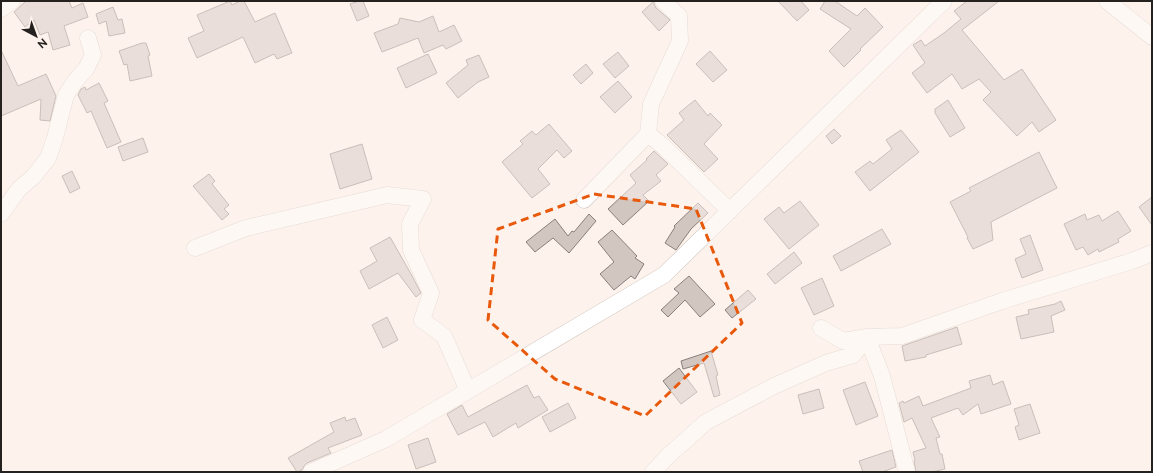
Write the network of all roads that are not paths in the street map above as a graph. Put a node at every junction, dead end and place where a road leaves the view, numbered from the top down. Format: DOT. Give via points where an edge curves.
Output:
graph roads {
  1 [pos="12,1"];
  2 [pos="663,1"];
  3 [pos="944,1"];
  4 [pos="1107,1"];
  5 [pos="1,9"];
  6 [pos="1152,37"];
  7 [pos="88,38"];
  8 [pos="648,134"];
  9 [pos="584,200"];
  10 [pos="730,211"];
  11 [pos="1,214"];
  12 [pos="195,248"];
  13 [pos="1152,253"];
  14 [pos="821,328"];
  15 [pos="867,337"];
  16 [pos="468,391"];
  17 [pos="311,472"];
  18 [pos="653,472"];
  19 [pos="907,472"];
  1 -- 5 [label="street"];
  2 -- 8 [label="street" via="679,16 680,42 651,104"];
  3 -- 10 [label="street"];
  4 -- 6 [label="street"];
  7 -- 11 [label="street" via="93,55 86,69 66,95 48,158 34,176 19,189"];
  8 -- 9 [label="street"];
  8 -- 10 [label="street"];
  10 -- 16 [label="street" via="664,275"];
  12 -- 16 [label="street" via="246,228 387,195 423,199 410,224 411,250 431,293 422,320 444,336"];
  13 -- 15 [label="street" via="902,336"];
  14 -- 15 [label="street" via="843,341"];
  15 -- 18 [label="street" via="853,355 826,363 774,386 706,422"];
  15 -- 19 [label="street" via="882,376"];
  16 -- 17 [label="street" via="386,439"];
}
